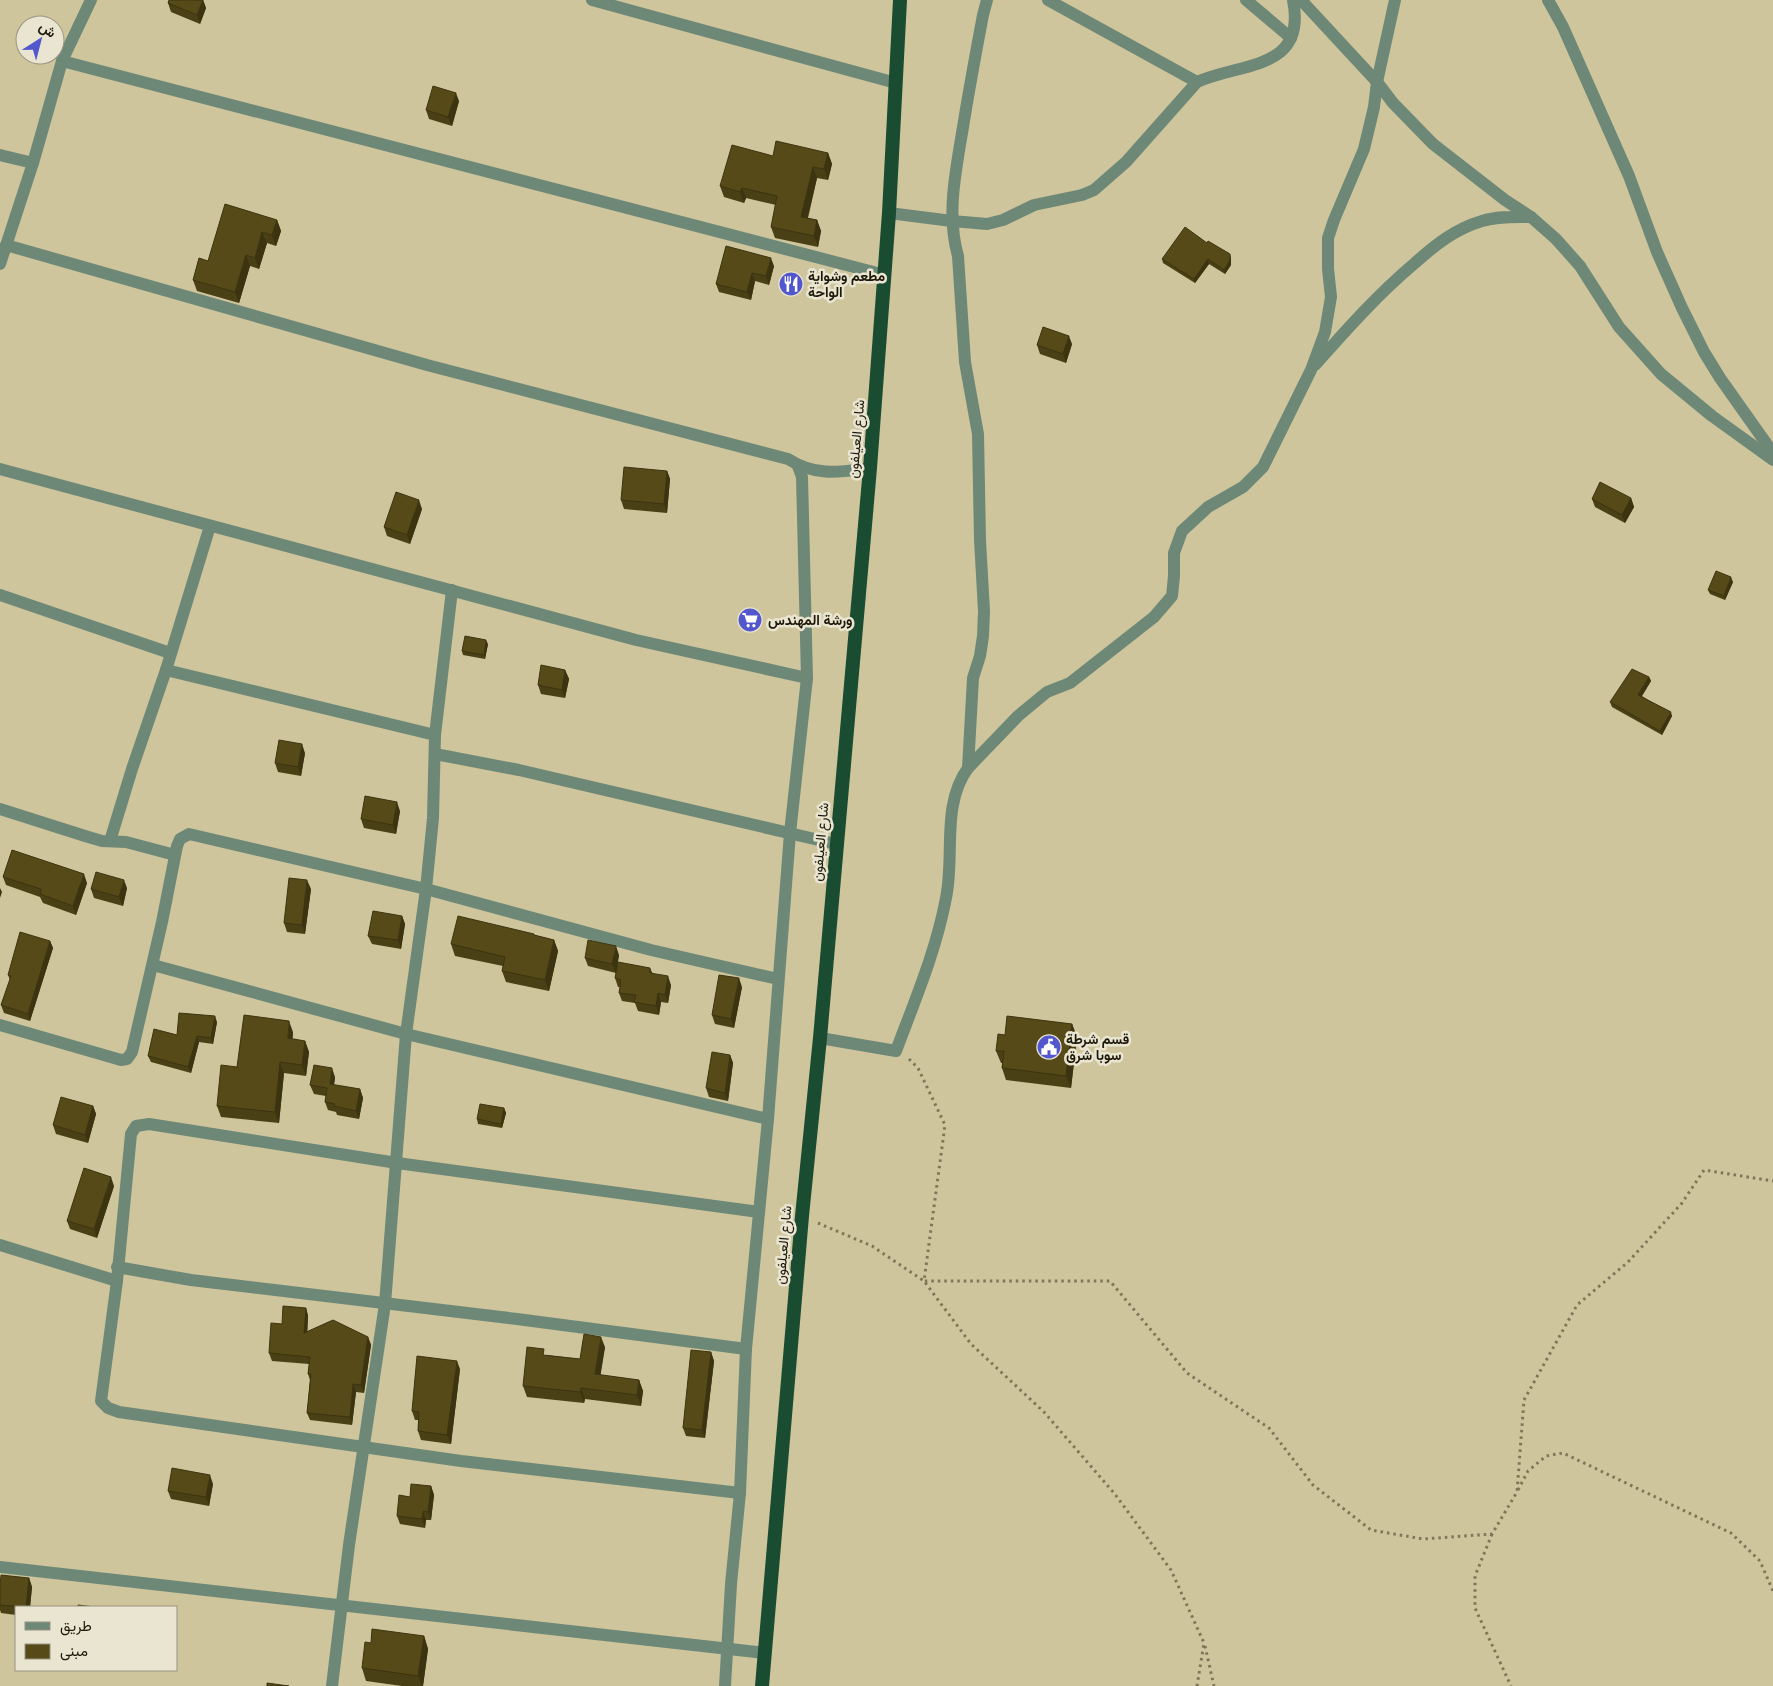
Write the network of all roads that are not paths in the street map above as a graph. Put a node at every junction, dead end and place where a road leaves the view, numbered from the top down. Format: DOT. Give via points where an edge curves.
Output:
graph roads {
  1 [pos="92,0"];
  2 [pos="592,0"];
  3 [pos="900,0"];
  4 [pos="987,0"];
  5 [pos="1048,0"];
  6 [pos="1246,0"];
  7 [pos="1293,0"];
  8 [pos="1301,0"];
  9 [pos="1395,0"];
  10 [pos="1548,0"];
  11 [pos="1291,38"];
  12 [pos="65,55"];
  13 [pos="65,62"];
  14 [pos="61,65"];
  15 [pos="896,82"];
  16 [pos="1197,82"];
  17 [pos="1377,82"];
  18 [pos="0,155"];
  19 [pos="33,163"];
  20 [pos="889,213"];
  21 [pos="1532,217"];
  22 [pos="952,221"];
  23 [pos="6,245"];
  24 [pos="0,264"];
  25 [pos="885,275"];
  26 [pos="1311,370"];
  27 [pos="1773,453"];
  28 [pos="1773,460"];
  29 [pos="798,466"];
  30 [pos="870,468"];
  31 [pos="0,469"];
  32 [pos="210,526"];
  33 [pos="452,590"];
  34 [pos="0,595"];
  35 [pos="170,653"];
  36 [pos="166,670"];
  37 [pos="806,678"];
  38 [pos="435,735"];
  39 [pos="435,754"];
  40 [pos="968,768"];
  41 [pos="0,809"];
  42 [pos="790,833"];
  43 [pos="110,841"];
  44 [pos="836,844"];
  45 [pos="175,855"];
  46 [pos="426,889"];
  47 [pos="153,965"];
  48 [pos="778,979"];
  49 [pos="0,1025"];
  50 [pos="406,1034"];
  51 [pos="820,1038"];
  52 [pos="768,1119"];
  53 [pos="397,1163"];
  54 [pos="759,1212"];
  55 [pos="0,1245"];
  56 [pos="118,1267"];
  57 [pos="117,1281"];
  58 [pos="385,1304"];
  59 [pos="746,1349"];
  60 [pos="364,1446"];
  61 [pos="740,1493"];
  62 [pos="0,1567"];
  63 [pos="342,1606"];
  64 [pos="728,1648"];
  65 [pos="765,1653"];
  66 [pos="332,1686"];
  67 [pos="725,1686"];
  68 [pos="762,1686"];
  1 -- 12 [label="street"];
  2 -- 15 [label="street"];
  3 -- 15 [label="highway, شارع العيلفون"];
  4 -- 22 [label="street" via="955,172"];
  5 -- 16 [label="street"];
  6 -- 11 [label="street"];
  7 -- 11 [label="street" via="1296,24"];
  8 -- 17 [label="street"];
  9 -- 17 [label="street"];
  10 -- 27 [label="street" via="1629,176 1682,308 1720,378"];
  11 -- 16 [label="street" via="1272,59"];
  13 -- 25 [label="street"];
  14 -- 19 [label="street"];
  15 -- 20 [label="highway, شارع العيلفون"];
  16 -- 22 [label="street" via="1126,162 1094,190 1034,205 987,224"];
  17 -- 21 [label="street" via="1433,144"];
  17 -- 26 [label="street" via="1364,149 1328,238 1331,297 1325,332"];
  18 -- 19 [label="street"];
  19 -- 23 [label="street"];
  20 -- 22 [label="street"];
  20 -- 25 [label="highway, شارع العيلفون"];
  21 -- 26 [label="street" via="1503,216 1482,221 1437,243 1373,301"];
  21 -- 28 [label="street" via="1580,266 1618,327 1661,374"];
  22 -- 40 [label="street" via="958,256 965,362 978,434 984,611 980,656 973,678"];
  23 -- 24 [label="street"];
  23 -- 29 [label="street" via="427,366 788,459"];
  25 -- 30 [label="highway, شارع العيلفون"];
  26 -- 40 [label="street" via="1263,467 1243,487 1208,507 1182,531 1174,553 1172,596 1154,617 1070,683 1048,692 1018,716"];
  29 -- 30 [label="street" via="831,473"];
  29 -- 37 [label="street" via="802,477"];
  30 -- 44 [label="highway, شارع العيلفون"];
  31 -- 32 [label="street"];
  32 -- 33 [label="street"];
  32 -- 35 [label="street"];
  33 -- 37 [label="street" via="636,640"];
  33 -- 38 [label="street"];
  34 -- 35 [label="street"];
  35 -- 36 [label="street"];
  36 -- 38 [label="street"];
  36 -- 43 [label="street"];
  37 -- 42 [label="street"];
  38 -- 39 [label="street"];
  39 -- 42 [label="street" via="519,770"];
  39 -- 46 [label="street"];
  40 -- 51 [label="street" via="961,777 952,806 949,882 942,919 896,1051"];
  41 -- 43 [label="street"];
  42 -- 44 [label="street"];
  42 -- 48 [label="street"];
  43 -- 45 [label="street"];
  44 -- 51 [label="highway, شارع العيلفون"];
  45 -- 46 [label="street" via="180,839 189,834"];
  45 -- 47 [label="street"];
  46 -- 48 [label="street" via="651,950"];
  46 -- 50 [label="street"];
  47 -- 49 [label="street" via="132,1052 127,1059 121,1060"];
  47 -- 50 [label="street"];
  48 -- 52 [label="street"];
  50 -- 52 [label="street"];
  50 -- 53 [label="street"];
  51 -- 65 [label="highway, شارع العيلفون"];
  52 -- 54 [label="street"];
  53 -- 54 [label="street"];
  53 -- 56 [label="street" via="149,1124 136,1126 131,1134"];
  53 -- 58 [label="street"];
  54 -- 59 [label="street"];
  55 -- 57 [label="street"];
  56 -- 57 [label="street"];
  56 -- 58 [label="street" via="191,1280"];
  57 -- 60 [label="street" via="101,1401 108,1408 286,1437"];
  58 -- 59 [label="street"];
  58 -- 60 [label="street"];
  59 -- 61 [label="street"];
  60 -- 61 [label="street" via="461,1461"];
  60 -- 63 [label="street"];
  61 -- 64 [label="street"];
  62 -- 63 [label="street"];
  63 -- 64 [label="street"];
  63 -- 66 [label="street"];
  64 -- 65 [label="street"];
  64 -- 67 [label="street"];
  65 -- 68 [label="highway, شارع العيلفون"];
}
